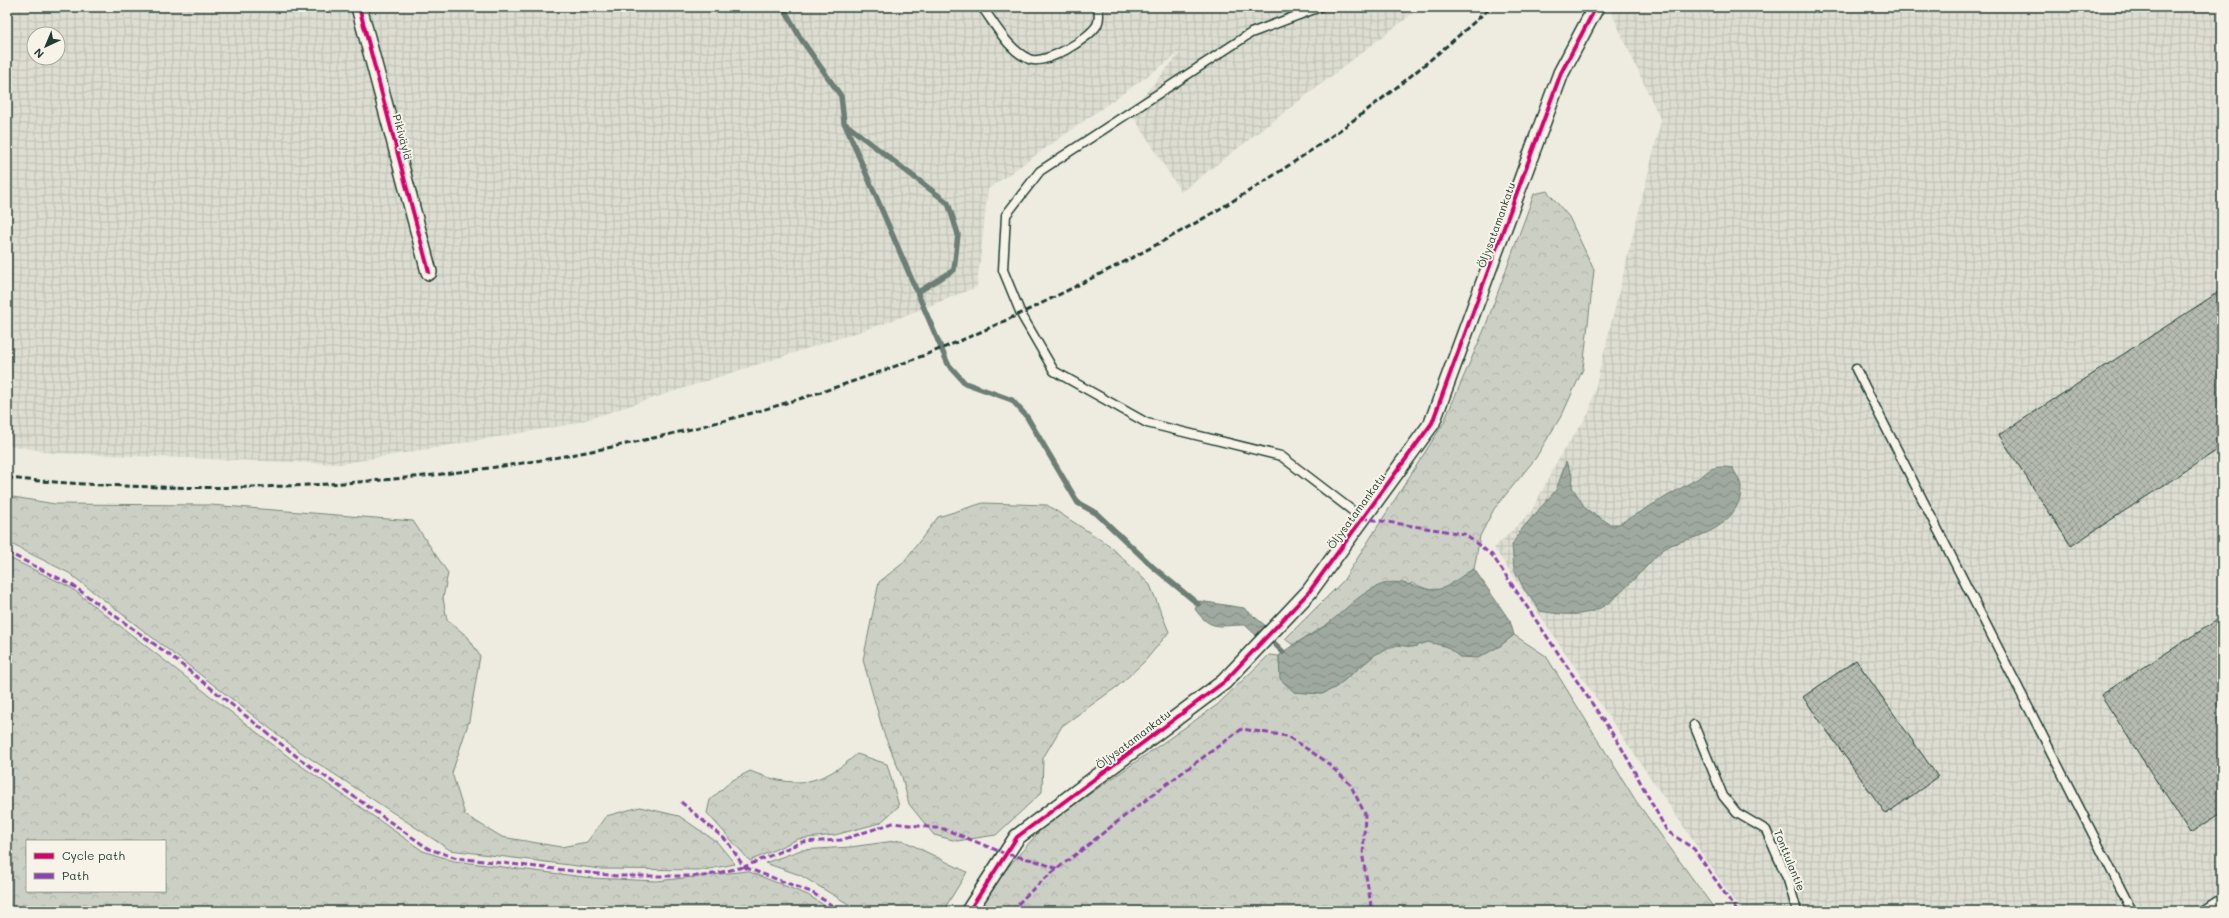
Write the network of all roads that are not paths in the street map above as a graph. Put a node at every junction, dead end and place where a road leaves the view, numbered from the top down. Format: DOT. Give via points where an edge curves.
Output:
graph roads {
  1 [pos="359,7"];
  2 [pos="982,7"];
  3 [pos="1098,7"];
  4 [pos="1320,7"];
  5 [pos="1596,7"];
  6 [pos="429,272"];
  7 [pos="1856,369"];
  8 [pos="1362,518"];
  9 [pos="1694,724"];
  10 [pos="2222,898"];
  11 [pos="969,911"];
  12 [pos="1797,911"];
  13 [pos="2132,911"];
  14 [pos="2202,911"];
  1 -- 6 [label="street, Pikiväylä"];
  2 -- 3 [label="lane" via="1012,47 1022,56 1039,61 1049,59 1091,32 1099,19"];
  4 -- 8 [label="lane" via="1251,33 1040,172 1006,215 1003,270 1021,314 1054,371 1147,423 1280,456"];
  5 -- 8 [label="street, Öljysatamankatu" via="1561,74 1432,423"];
  7 -- 13 [label="lane"];
  8 -- 11 [label="street, Öljysatamankatu" via="1309,592 1224,682 1017,837"];
  9 -- 12 [label="lane, Tonttulantie" via="1723,796 1736,813 1766,830 1788,880"];
  10 -- 14 [label="lane"];
}
